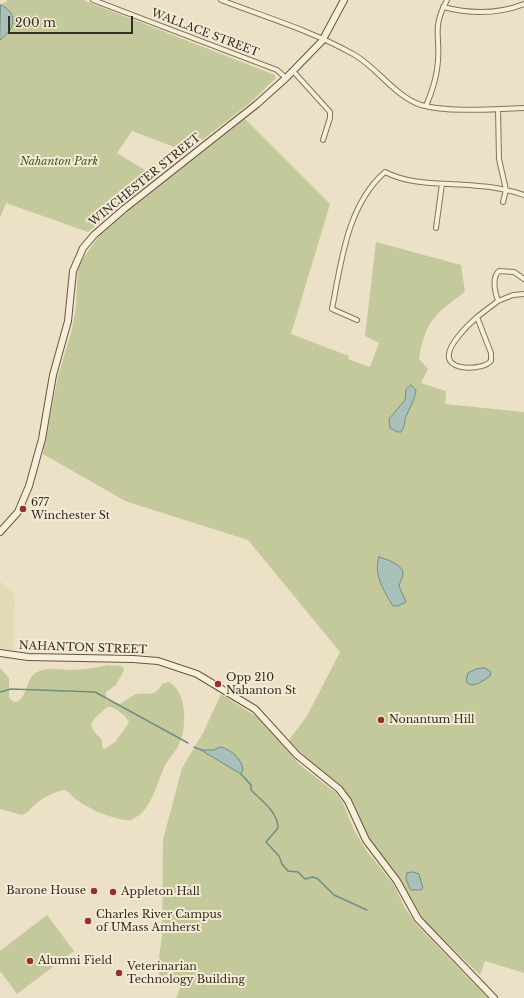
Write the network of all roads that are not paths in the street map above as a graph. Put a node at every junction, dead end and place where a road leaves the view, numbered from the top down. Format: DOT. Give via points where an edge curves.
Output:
graph roads {
  1 [pos="95,0"];
  2 [pos="221,0"];
  3 [pos="344,0"];
  4 [pos="447,0"];
  5 [pos="524,4"];
  6 [pos="443,7"];
  7 [pos="324,39"];
  8 [pos="293,71"];
  9 [pos="286,78"];
  10 [pos="426,106"];
  11 [pos="524,108"];
  12 [pos="498,109"];
  13 [pos="323,140"];
  14 [pos="442,184"];
  15 [pos="506,190"];
  16 [pos="524,195"];
  17 [pos="503,202"];
  18 [pos="436,228"];
  19 [pos="524,279"];
  20 [pos="524,294"];
  21 [pos="498,301"];
  22 [pos="477,317"];
  23 [pos="357,320"];
  24 [pos="0,532"];
  25 [pos="0,653"];
  26 [pos="494,998"];
  1 -- 9 [label="street, WALLACE STREET" via="276,70"];
  2 -- 7 [label="street"];
  3 -- 7 [label="street, WINCHESTER STREET"];
  4 -- 6 [label="street"];
  5 -- 6 [label="street" via="502,10 476,12 461,12"];
  6 -- 10 [label="street" via="437,29 438,66"];
  7 -- 8 [label="street, WINCHESTER STREET"];
  7 -- 10 [label="street" via="355,55 402,94"];
  8 -- 9 [label="street, WINCHESTER STREET"];
  8 -- 13 [label="street" via="330,112"];
  9 -- 24 [label="street, WINCHESTER STREET" via="257,104 129,204 83,248 73,271 68,321 53,375 43,434 31,480 20,508"];
  10 -- 12 [label="street" via="443,109"];
  11 -- 12 [label="street"];
  12 -- 15 [label="street" via="500,159"];
  14 -- 15 [label="street"];
  14 -- 18 [label="street"];
  14 -- 23 [label="street" via="408,181 385,172 364,200 346,239 332,309"];
  15 -- 16 [label="street"];
  15 -- 17 [label="street"];
  19 -- 21 [label="street" via="508,271 497,273 494,287"];
  20 -- 21 [label="street"];
  21 -- 22 [label="street"];
  22 -- 22 [label="street" via="453,345 449,354 453,364 482,368 491,361 491,353"];
  25 -- 26 [label="street, NAHANTON STREET" via="28,657 162,662 202,677 255,709 297,755 339,789 349,803 366,840 397,881 418,919"];
}
